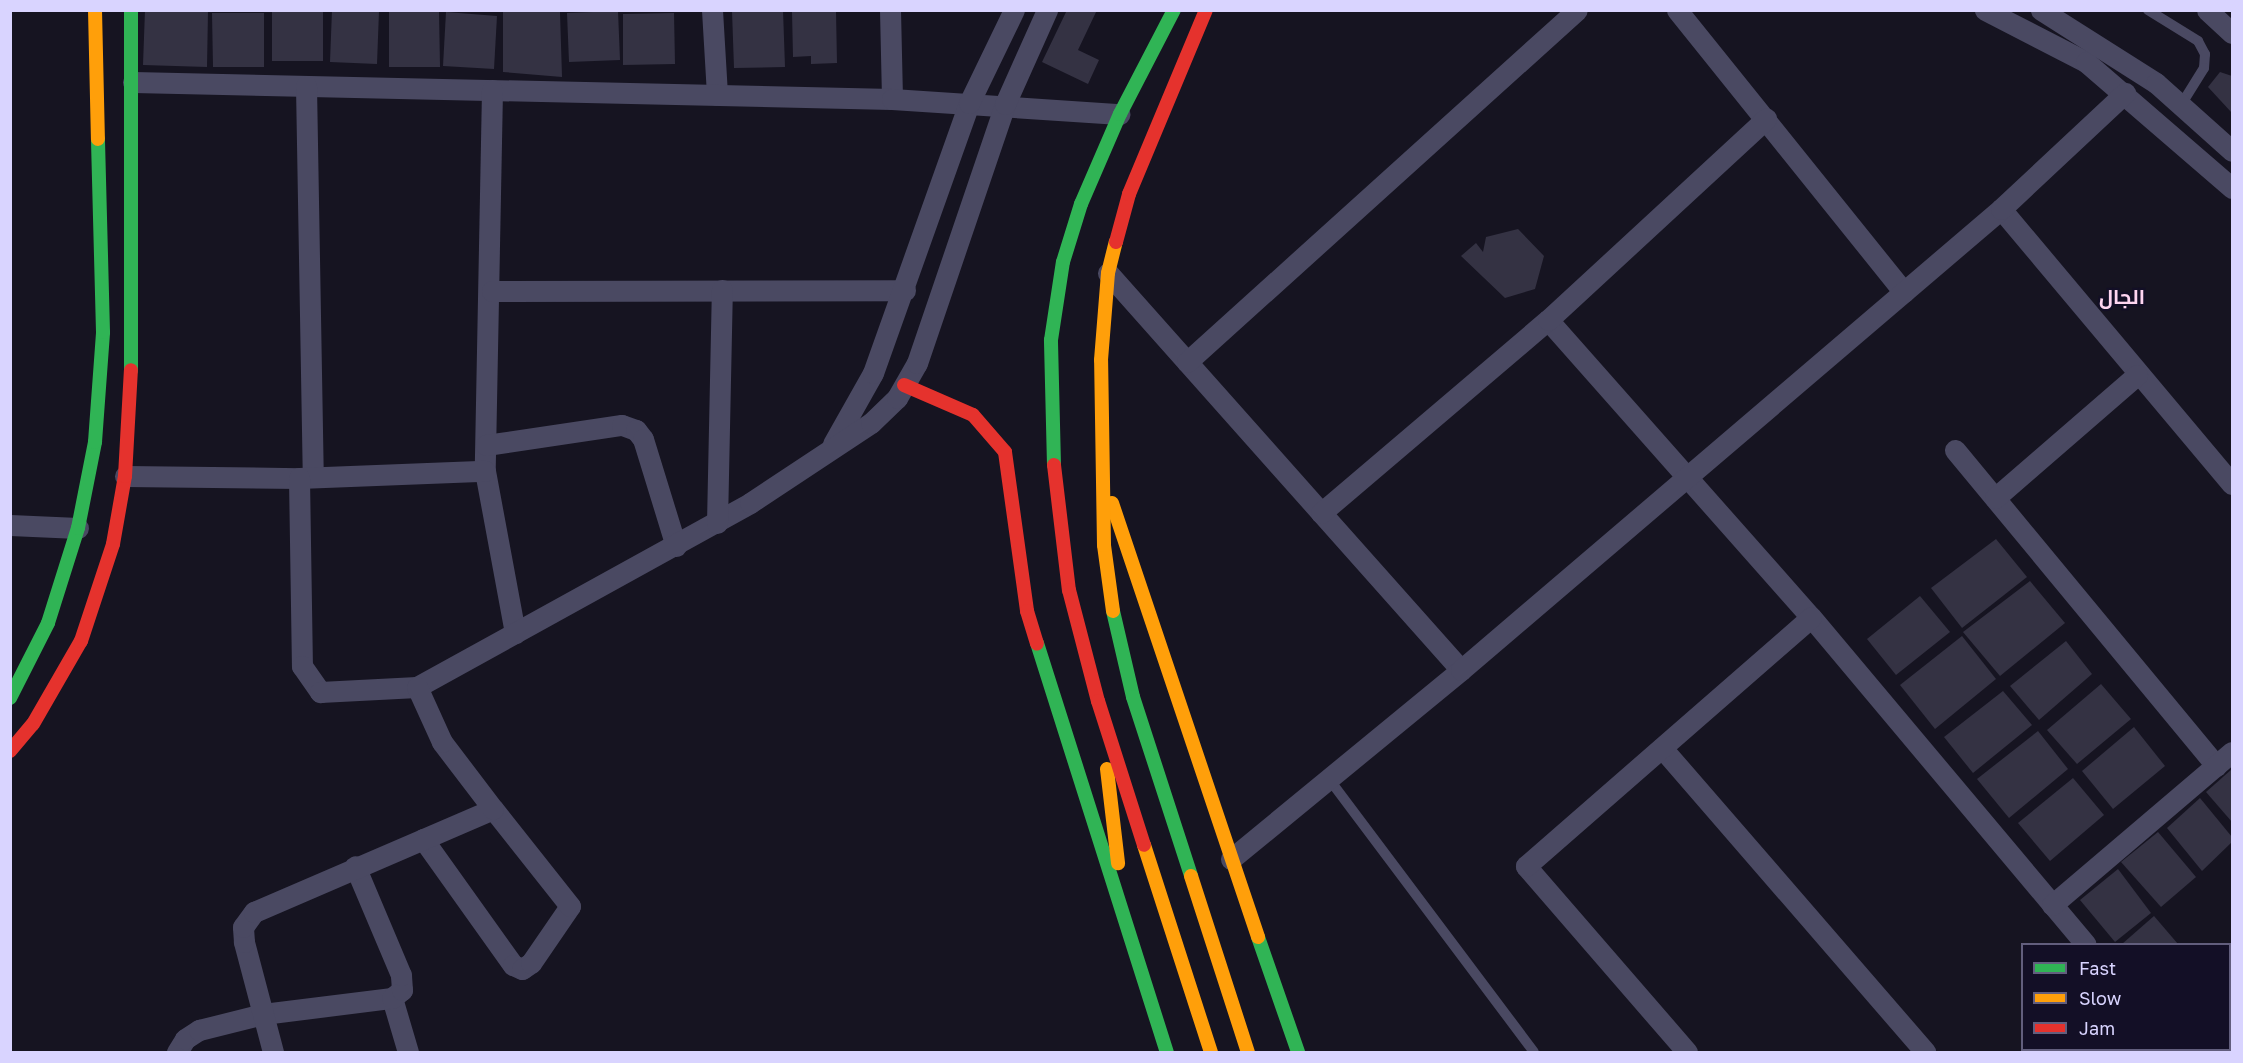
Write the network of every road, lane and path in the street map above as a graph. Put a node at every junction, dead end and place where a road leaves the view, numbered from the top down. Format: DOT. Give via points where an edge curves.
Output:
graph roads {
  1 [pos="95,10"];
  2 [pos="131,10"];
  3 [pos="712,10"];
  4 [pos="890,10"];
  5 [pos="1014,10"];
  6 [pos="1047,10"];
  7 [pos="1174,10"];
  8 [pos="1206,10"];
  9 [pos="1577,10"];
  10 [pos="1677,10"];
  11 [pos="1985,10"];
  12 [pos="2041,10"];
  13 [pos="2148,10"];
  14 [pos="2207,10"];
  15 [pos="2232,33"];
  16 [pos="133,82"];
  17 [pos="306,86"];
  18 [pos="492,90"];
  19 [pos="2125,93"];
  20 [pos="717,95"];
  21 [pos="892,99"];
  22 [pos="969,103"];
  23 [pos="1005,104"];
  24 [pos="2181,105"];
  25 [pos="1120,114"];
  26 [pos="1766,119"];
  27 [pos="2232,151"];
  28 [pos="2232,188"];
  29 [pos="2001,209"];
  30 [pos="1108,273"];
  31 [pos="905,290"];
  32 [pos="492,291"];
  33 [pos="722,291"];
  34 [pos="1904,292"];
  35 [pos="1548,320"];
  36 [pos="1187,362"];
  37 [pos="2137,375"];
  38 [pos="904,385"];
  39 [pos="833,444"];
  40 [pos="486,445"];
  41 [pos="1955,450"];
  42 [pos="1101,466"];
  43 [pos="485,471"];
  44 [pos="125,476"];
  45 [pos="306,477"];
  46 [pos="1687,477"];
  47 [pos="2232,484"];
  48 [pos="1995,498"];
  49 [pos="1322,513"];
  50 [pos="717,523"];
  51 [pos="10,525"];
  52 [pos="78,528"];
  53 [pos="676,546"];
  54 [pos="1811,617"];
  55 [pos="515,633"];
  56 [pos="1461,670"];
  57 [pos="417,687"];
  58 [pos="10,698"];
  59 [pos="1098,701"];
  60 [pos="1662,748"];
  61 [pos="10,752"];
  62 [pos="2232,752"];
  63 [pos="2216,766"];
  64 [pos="1329,779"];
  65 [pos="493,809"];
  66 [pos="423,839"];
  67 [pos="1231,859"];
  68 [pos="355,866"];
  69 [pos="2052,905"];
  70 [pos="1126,925"];
  71 [pos="2083,943"];
  72 [pos="392,998"];
  73 [pos="263,1014"];
  74 [pos="177,1053"];
  75 [pos="273,1053"];
  76 [pos="408,1053"];
  77 [pos="1167,1053"];
  78 [pos="1211,1053"];
  79 [pos="1248,1053"];
  80 [pos="1298,1053"];
  81 [pos="1534,1053"];
  82 [pos="1687,1053"];
  83 [pos="1925,1053"];
  1 -- 52 [label="street" via="103,332 95,442"];
  2 -- 16 [label="street"];
  3 -- 20 [label="street"];
  4 -- 21 [label="street"];
  5 -- 22 [label="street"];
  6 -- 23 [label="street"];
  7 -- 25 [label="street"];
  8 -- 30 [label="street" via="1129,194"];
  9 -- 36 [label="street"];
  10 -- 26 [label="street"];
  11 -- 19 [label="street" via="2086,62"];
  12 -- 24 [label="street" via="2087,35"];
  13 -- 24 [label="lane" via="2198,40 2205,54 2204,68"];
  14 -- 15 [label="street"];
  16 -- 17 [label="street"];
  16 -- 44 [label="street" via="134,313"];
  17 -- 18 [label="street"];
  17 -- 45 [label="street"];
  18 -- 20 [label="street"];
  18 -- 32 [label="street"];
  19 -- 28 [label="street"];
  19 -- 29 [label="street"];
  20 -- 21 [label="street"];
  21 -- 22 [label="street"];
  22 -- 23 [label="street"];
  22 -- 31 [label="street"];
  23 -- 25 [label="street"];
  23 -- 38 [label="street" via="925,343"];
  24 -- 27 [label="street"];
  25 -- 59 [label="street" via="1081,204 1063,262 1051,340 1050,427 1057,510 1069,590"];
  26 -- 34 [label="street"];
  26 -- 35 [label="street"];
  29 -- 34 [label="street"];
  29 -- 37 [label="street"];
  30 -- 36 [label="street"];
  30 -- 42 [label="street"];
  31 -- 33 [label="street"];
  31 -- 39 [label="street" via="873,374"];
  32 -- 33 [label="street"];
  32 -- 40 [label="street"];
  33 -- 50 [label="street"];
  34 -- 46 [label="street"];
  35 -- 46 [label="street"];
  35 -- 49 [label="street"];
  36 -- 49 [label="street"];
  37 -- 47 [label="street"];
  37 -- 48 [label="street"];
  38 -- 39 [label="street" via="871,423"];
  38 -- 70 [label="street" via="973,414 1005,452 1027,611"];
  39 -- 50 [label="street"];
  40 -- 43 [label="street"];
  40 -- 53 [label="street" via="622,425 636,430 643,439"];
  41 -- 48 [label="street"];
  42 -- 67 [label="street" via="1152,634"];
  42 -- 79 [label="street" via="1113,608 1133,697"];
  43 -- 45 [label="street"];
  43 -- 55 [label="street"];
  44 -- 45 [label="street"];
  44 -- 61 [label="street" via="113,544 81,641 33,724"];
  45 -- 57 [label="street" via="302,666 309,681 320,692"];
  46 -- 54 [label="street"];
  46 -- 56 [label="street"];
  48 -- 63 [label="street"];
  49 -- 56 [label="street"];
  50 -- 53 [label="street"];
  51 -- 52 [label="street"];
  52 -- 58 [label="street" via="48,623"];
  53 -- 55 [label="street"];
  54 -- 60 [label="street"];
  54 -- 69 [label="street"];
  55 -- 57 [label="street"];
  56 -- 64 [label="street"];
  57 -- 65 [label="street" via="442,742"];
  59 -- 70 [label="street"];
  59 -- 78 [label="street"];
  60 -- 82 [label="street" via="1526,866"];
  60 -- 83 [label="street"];
  62 -- 63 [label="street"];
  63 -- 69 [label="street"];
  64 -- 67 [label="street"];
  64 -- 81 [label="lane"];
  65 -- 66 [label="street"];
  65 -- 66 [label="street" via="570,906 531,963 522,969 513,965"];
  66 -- 68 [label="street"];
  67 -- 80 [label="street"];
  68 -- 72 [label="street" via="401,975 402,990"];
  68 -- 73 [label="street" via="254,912 243,927"];
  69 -- 71 [label="street"];
  70 -- 77 [label="street"];
  72 -- 73 [label="street"];
  72 -- 76 [label="street"];
  73 -- 74 [label="street" via="199,1030 185,1039"];
  73 -- 75 [label="street"];
}
